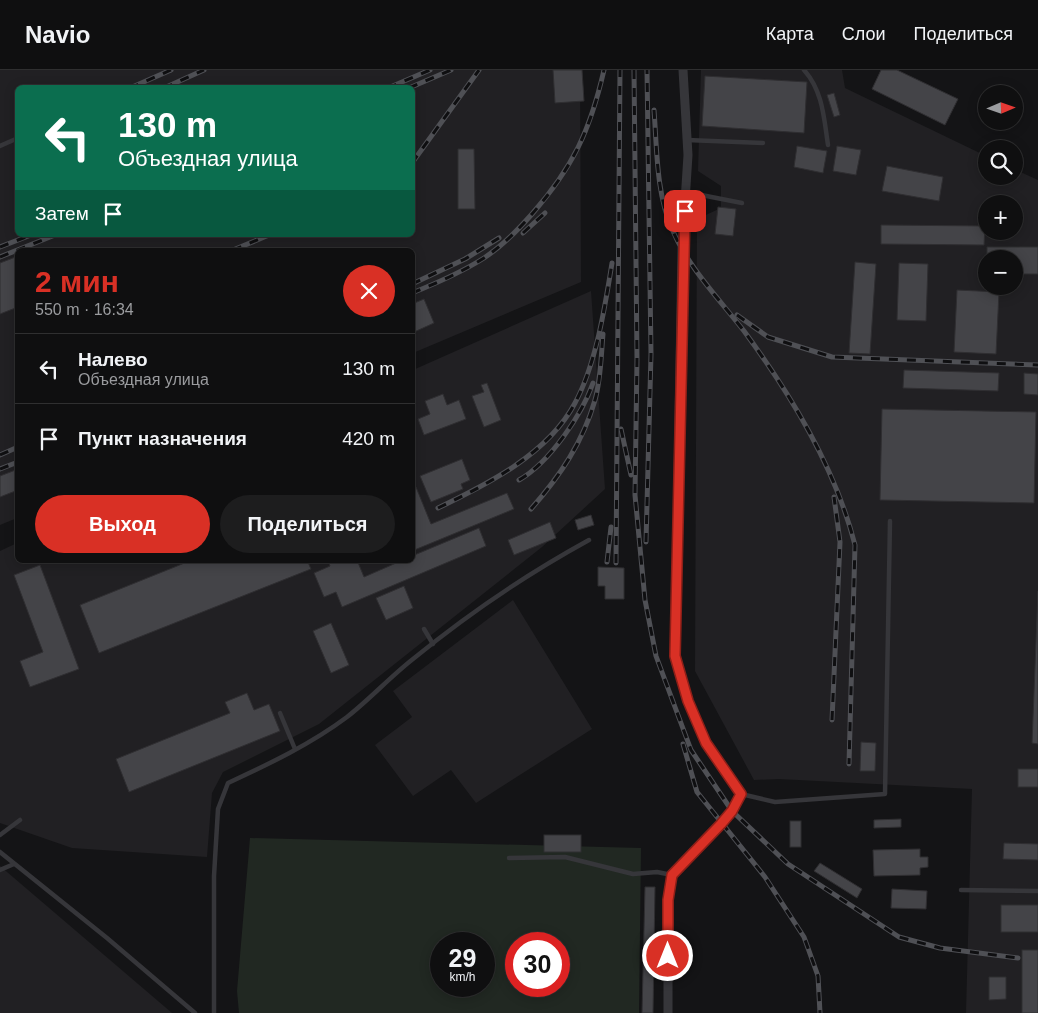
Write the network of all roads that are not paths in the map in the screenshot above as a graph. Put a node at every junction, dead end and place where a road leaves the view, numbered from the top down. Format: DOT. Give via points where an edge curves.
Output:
graph roads {
  1 [pos="682,70"];
  2 [pos="804,70"];
  3 [pos="15,139"];
  4 [pos="687,140"];
  5 [pos="763,143"];
  6 [pos="828,145"];
  7 [pos="0,146"];
  8 [pos="686,192"];
  9 [pos="742,203"];
  10 [pos="890,521"];
  11 [pos="589,540"];
  12 [pos="424,629"];
  13 [pos="433,644"];
  14 [pos="280,713"];
  15 [pos="295,750"];
  16 [pos="741,794"];
  17 [pos="20,820"];
  18 [pos="0,835"];
  19 [pos="0,852"];
  20 [pos="510,858"];
  21 [pos="14,864"];
  22 [pos="0,870"];
  23 [pos="672,875"];
  24 [pos="961,890"];
  25 [pos="1038,891"];
  26 [pos="194,1013"];
  27 [pos="214,1013"];
  28 [pos="668,1013"];
  1 -- 4 [label="street"];
  2 -- 6 [label="lane" via="820,95"];
  3 -- 7 [label="lane"];
  4 -- 5 [label="lane"];
  4 -- 8 [label="street"];
  8 -- 9 [label="lane"];
  8 -- 16 [label="street" via="675,656 688,701 706,743"];
  10 -- 16 [label="lane" via="885,794 775,802"];
  11 -- 13 [label="lane" via="533,571"];
  12 -- 13 [label="lane"];
  13 -- 15 [label="lane" via="348,716"];
  14 -- 15 [label="lane"];
  15 -- 27 [label="lane" via="228,783 218,809 214,876"];
  16 -- 23 [label="street" via="721,824"];
  17 -- 18 [label="lane"];
  19 -- 21 [label="lane"];
  20 -- 23 [label="lane" via="566,857 633,874 657,872"];
  21 -- 22 [label="lane"];
  21 -- 26 [label="lane"];
  23 -- 28 [label="street" via="668,900"];
  24 -- 25 [label="lane"];
}
